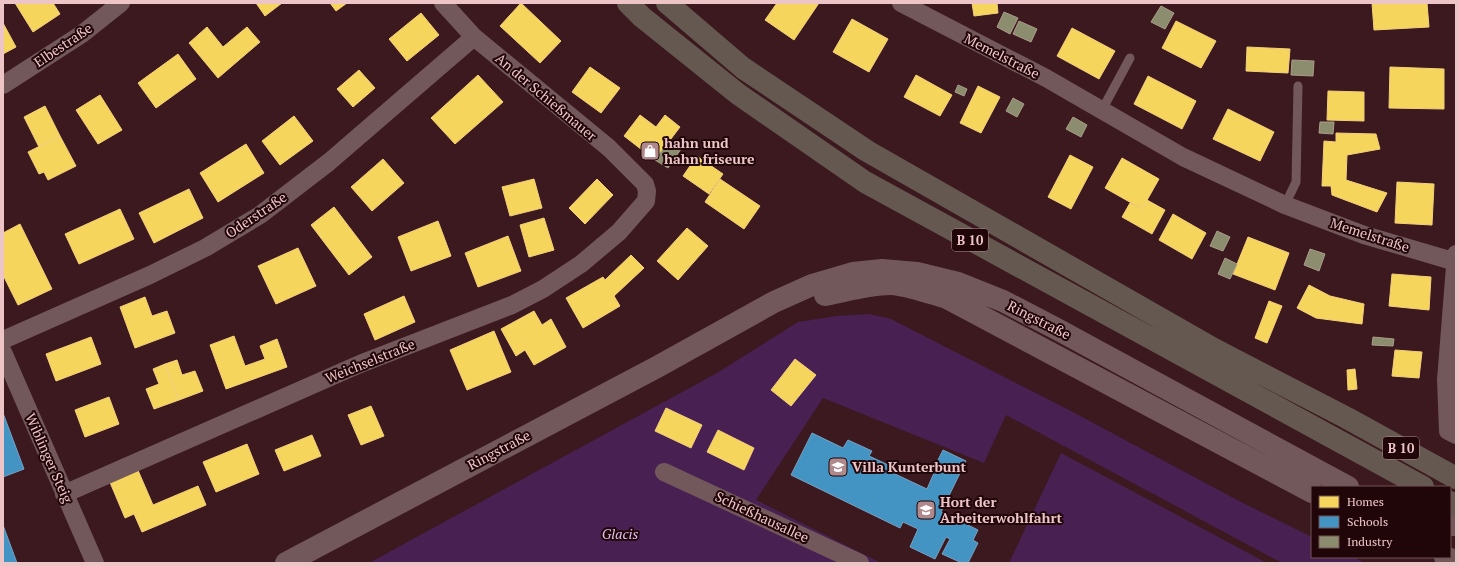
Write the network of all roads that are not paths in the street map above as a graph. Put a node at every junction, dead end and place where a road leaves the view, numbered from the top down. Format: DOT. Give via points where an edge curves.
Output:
graph roads {
  1 [pos="121,3"];
  2 [pos="443,3"];
  3 [pos="628,3"];
  4 [pos="667,3"];
  5 [pos="909,5"];
  6 [pos="474,37"];
  7 [pos="1130,58"];
  8 [pos="3,85"];
  9 [pos="1298,86"];
  10 [pos="1102,110"];
  11 [pos="647,191"];
  12 [pos="1285,205"];
  13 [pos="1456,254"];
  14 [pos="1456,262"];
  15 [pos="712,337"];
  16 [pos="3,340"];
  17 [pos="3,352"];
  18 [pos="1452,433"];
  19 [pos="664,472"];
  20 [pos="1456,478"];
  21 [pos="1346,486"];
  22 [pos="1421,486"];
  23 [pos="1311,491"];
  24 [pos="64,494"];
  25 [pos="95,563"];
  26 [pos="286,563"];
  27 [pos="860,563"];
  1 -- 8 [label="street, Elbestraße" via="82,34"];
  2 -- 6 [label="street, An der Schießmauer"];
  3 -- 22 [label="highway, B 10" via="738,94 865,182"];
  4 -- 20 [label="highway, B 10" via="743,68 867,151 1214,349"];
  5 -- 10 [label="street, Memelstraße"];
  6 -- 11 [label="street, An der Schießmauer" via="609,148 645,184"];
  6 -- 16 [label="street, Oderstraße" via="329,162 260,216 205,248 150,275"];
  7 -- 10 [label="lane"];
  9 -- 12 [label="lane" via="1296,182"];
  10 -- 12 [label="street, Memelstraße" via="1184,157"];
  11 -- 24 [label="street, Weichselstraße" via="646,201 619,232 581,264 543,289 512,305 360,364"];
  12 -- 14 [label="street, Memelstraße" via="1364,235"];
  13 -- 14 [label="street"];
  14 -- 18 [label="street" via="1446,380"];
  15 -- 21 [label="main road, Ringstraße" via="812,284 853,273 882,270 917,272 958,283 1003,301"];
  15 -- 23 [label="main road, Ringstraße" via="797,302 875,286 892,284 909,287 948,298"];
  15 -- 26 [label="main road, Ringstraße"];
  17 -- 24 [label="street, Wiblinger Steig"];
  19 -- 27 [label="street, Schießhausallee"];
  24 -- 25 [label="street, Wiblinger Steig"];
}
